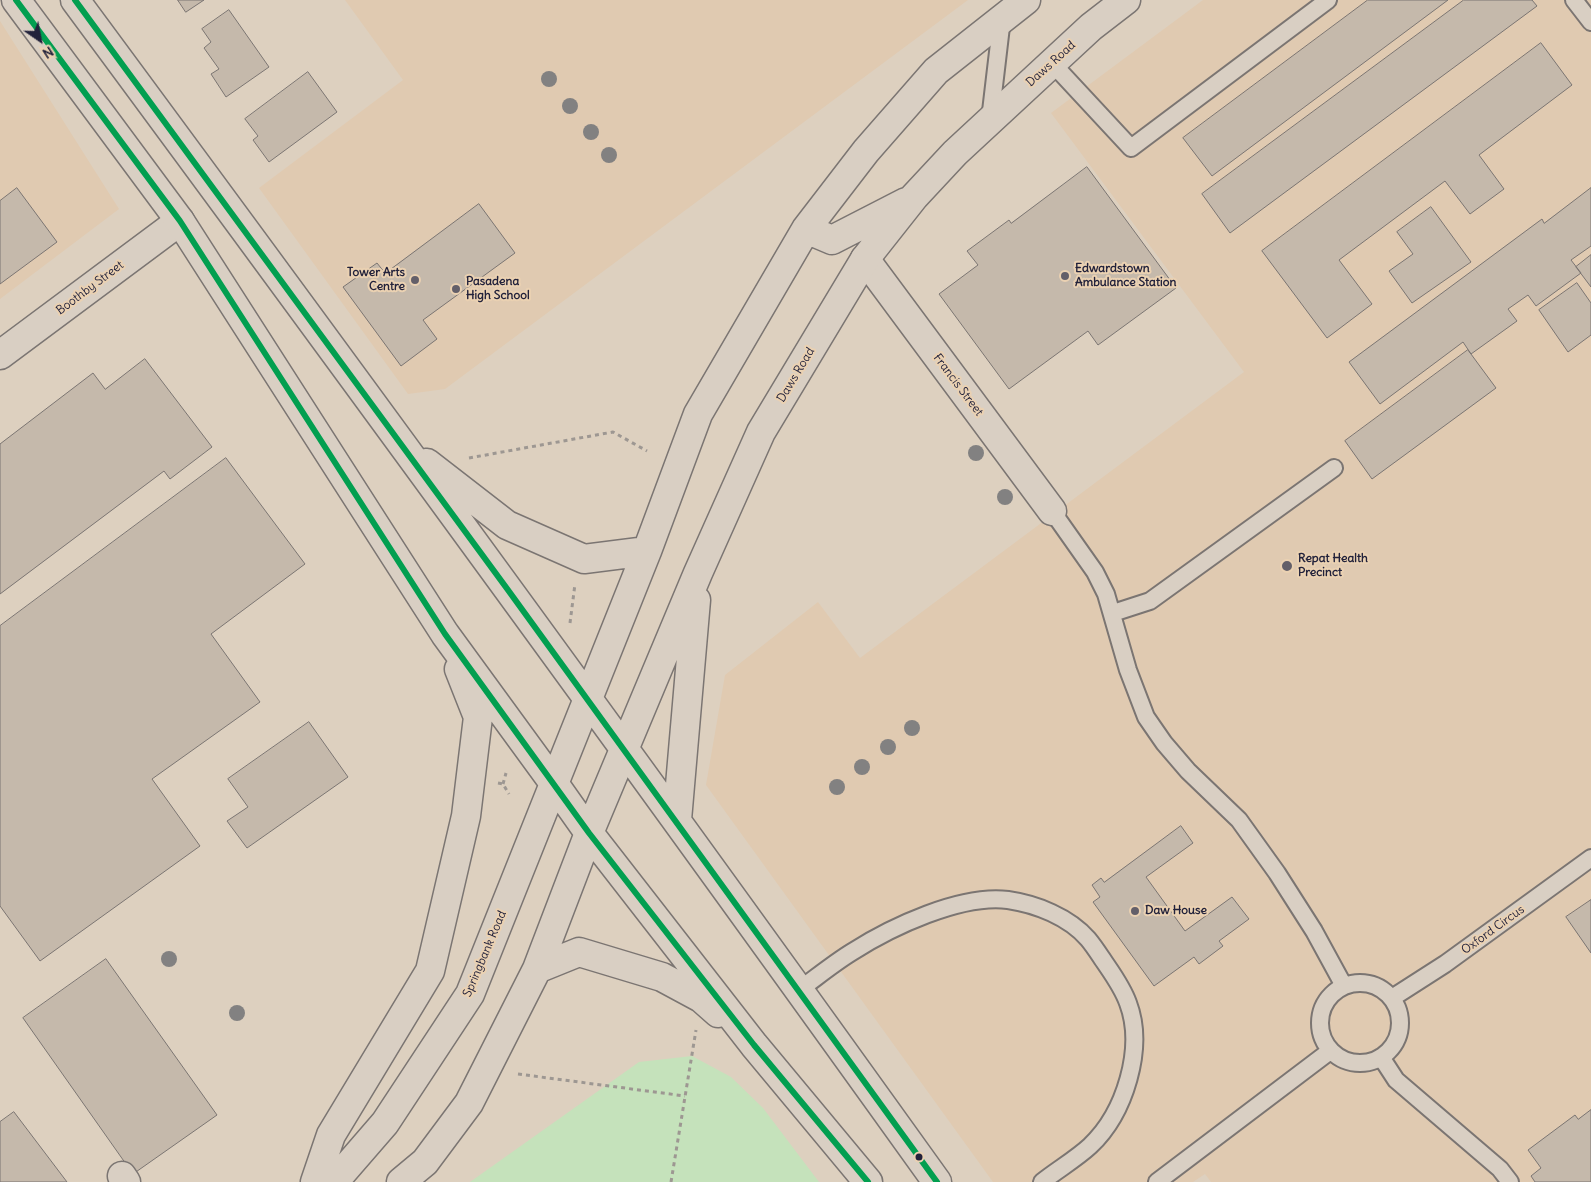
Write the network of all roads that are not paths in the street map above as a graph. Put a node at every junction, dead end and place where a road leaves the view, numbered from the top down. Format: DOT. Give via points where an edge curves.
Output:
graph roads {
  1 [pos="16,0"];
  2 [pos="75,0"];
  3 [pos="1026,0"];
  4 [pos="1126,0"];
  5 [pos="1328,0"];
  6 [pos="1574,0"];
  7 [pos="1002,18"];
  8 [pos="1591,22"];
  9 [pos="1052,63"];
  10 [pos="990,120"];
  11 [pos="914,197"];
  12 [pos="180,221"];
  13 [pos="806,229"];
  14 [pos="865,260"];
  15 [pos="0,355"];
  16 [pos="403,443"];
  17 [pos="1334,468"];
  18 [pos="1052,511"];
  19 [pos="647,551"];
  20 [pos="698,573"];
  21 [pos="1112,613"];
  22 [pos="445,634"];
  23 [pos="587,698"];
  24 [pos="625,749"];
  25 [pos="553,782"];
  26 [pos="677,820"];
  27 [pos="589,833"];
  28 [pos="1591,858"];
  29 [pos="537,970"];
  30 [pos="1344,986"];
  31 [pos="800,990"];
  32 [pos="1392,998"];
  33 [pos="754,1045"];
  34 [pos="1330,1051"];
  35 [pos="1381,1057"];
  36 [pos="315,1182"];
  37 [pos="334,1182"];
  38 [pos="401,1182"];
  39 [pos="868,1182"];
  40 [pos="937,1182"];
  41 [pos="1042,1182"];
  42 [pos="1157,1182"];
  43 [pos="1510,1182"];
  1 -- 12 [label="main road"];
  2 -- 16 [label="main road"];
  3 -- 7 [label="main road"];
  4 -- 9 [label="main road, Daws Road"];
  5 -- 9 [label="lane" via="1131,148"];
  6 -- 8 [label="lane"];
  7 -- 10 [label="lane"];
  7 -- 13 [label="main road" via="936,71 866,151"];
  9 -- 10 [label="main road, Daws Road"];
  10 -- 11 [label="main road, Daws Road"];
  11 -- 13 [label="main road" via="832,240"];
  11 -- 14 [label="main road, Daws Road"];
  12 -- 15 [label="main road, Boothby Street"];
  12 -- 22 [label="main road"];
  13 -- 19 [label="main road" via="698,414"];
  14 -- 18 [label="main road, Francis Street"];
  14 -- 20 [label="main road, Daws Road" via="761,432"];
  16 -- 19 [label="main road" via="507,525 578,557 584,559"];
  16 -- 23 [label="main road"];
  17 -- 21 [label="lane" via="1150,601"];
  18 -- 21 [label="lane" via="1095,572"];
  19 -- 23 [label="main road"];
  20 -- 24 [label="main road, Daws Road"];
  20 -- 26 [label="main road"];
  21 -- 30 [label="lane" via="1128,670 1146,717 1188,771 1239,820 1314,931"];
  22 -- 25 [label="main road"];
  22 -- 36 [label="main road" via="478,717 466,816 430,972 332,1135"];
  23 -- 24 [label="main road"];
  23 -- 25 [label="main road, Springbank Road"];
  24 -- 26 [label="main road"];
  24 -- 27 [label="main road, Daws Road"];
  25 -- 27 [label="main road"];
  25 -- 37 [label="main road, Springbank Road" via="470,994 385,1123"];
  26 -- 31 [label="main road"];
  27 -- 29 [label="main road"];
  27 -- 33 [label="main road"];
  28 -- 32 [label="lane, Oxford Circus" via="1445,964"];
  29 -- 33 [label="main road" via="580,952 662,977 701,998"];
  29 -- 38 [label="main road" via="469,1103 425,1162"];
  30 -- 32 [label="lane" via="1365,982 1377,986"];
  30 -- 34 [label="lane" via="1329,995 1319,1019 1320,1033"];
  31 -- 40 [label="main road"];
  31 -- 41 [label="lane" via="852,952 929,913 973,902 1007,900 1037,907 1066,920 1087,938 1116,978 1132,1016 1135,1048 1124,1091 1108,1123 1091,1146"];
  32 -- 35 [label="lane" via="1400,1016 1400,1029 1396,1042"];
  33 -- 39 [label="main road"];
  34 -- 35 [label="lane" via="1348,1062 1361,1063"];
  34 -- 42 [label="lane"];
  35 -- 43 [label="lane" via="1396,1080 1500,1169"];
}
